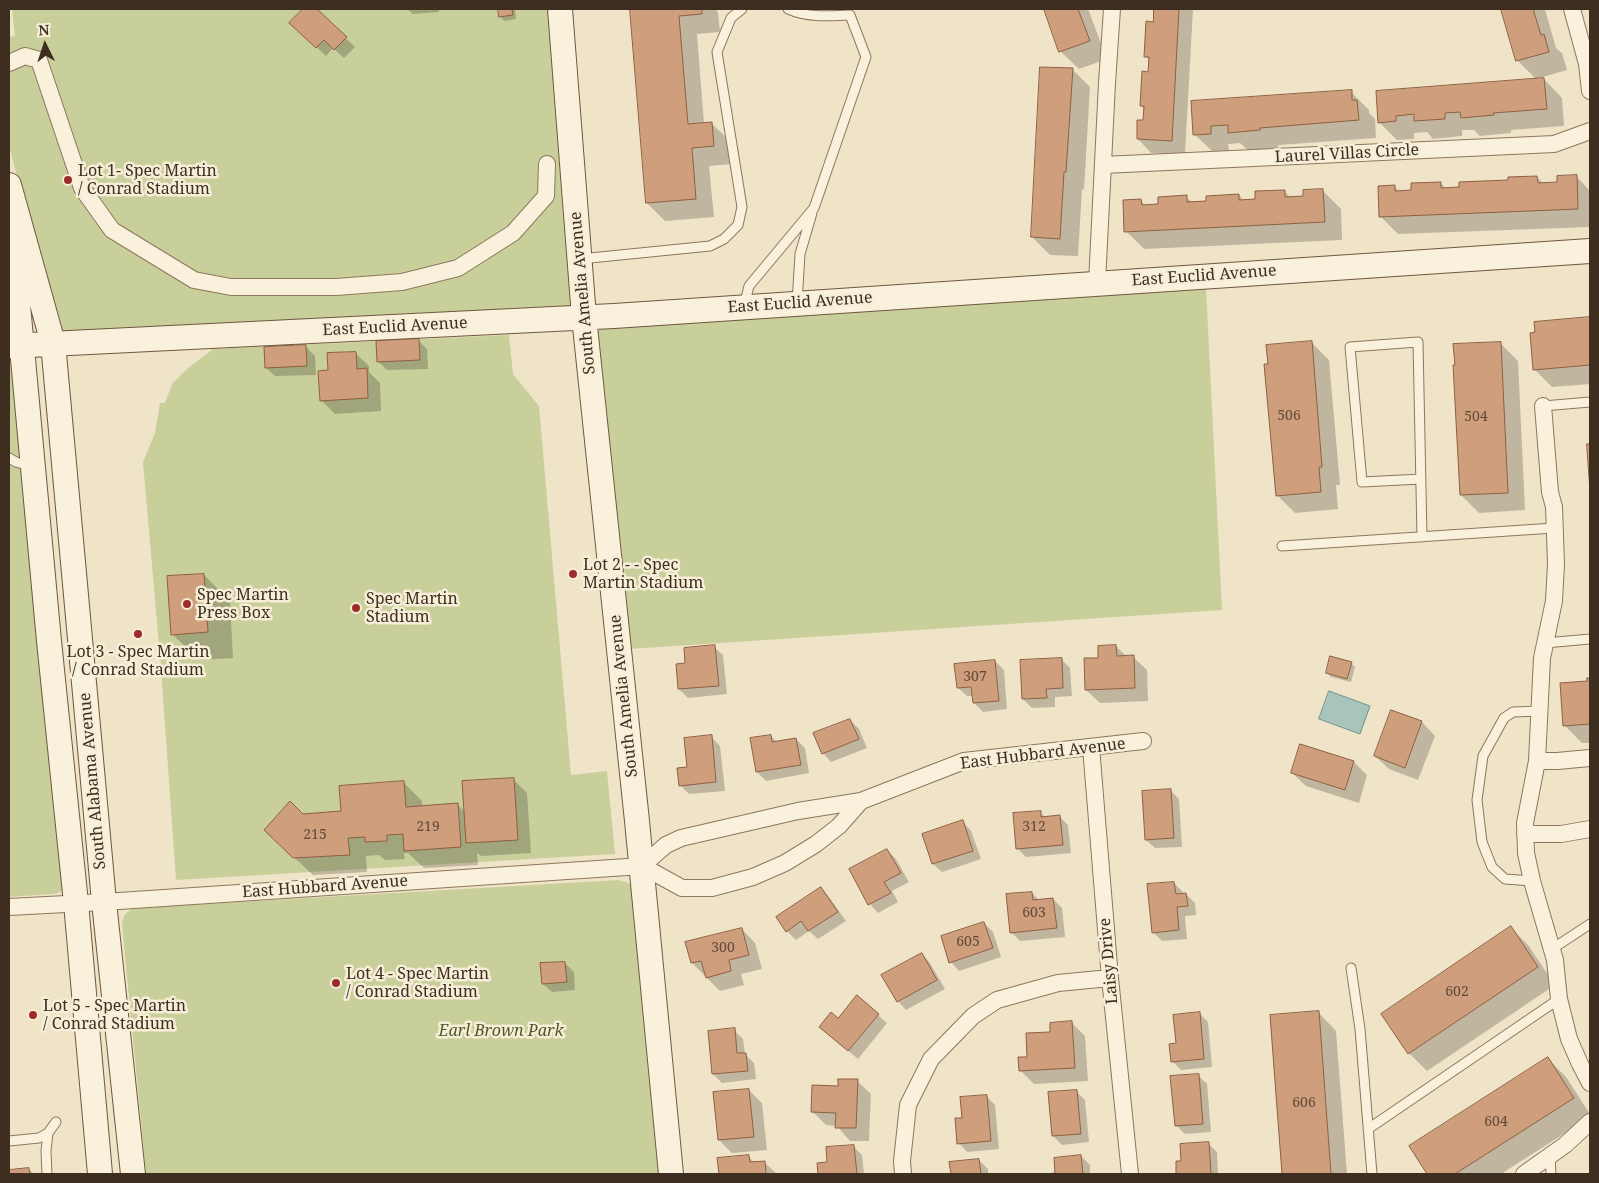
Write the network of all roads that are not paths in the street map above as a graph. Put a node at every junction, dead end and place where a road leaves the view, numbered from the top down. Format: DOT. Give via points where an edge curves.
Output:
graph roads {
  1 [pos="560,9"];
  2 [pos="742,9"];
  3 [pos="788,9"];
  4 [pos="1112,9"];
  5 [pos="1572,9"];
  6 [pos="9,63"];
  7 [pos="1590,91"];
  8 [pos="1590,131"];
  9 [pos="547,164"];
  10 [pos="1103,165"];
  11 [pos="9,185"];
  12 [pos="814,208"];
  13 [pos="9,210"];
  14 [pos="1590,251"];
  15 [pos="580,259"];
  16 [pos="1097,284"];
  17 [pos="797,304"];
  18 [pos="744,307"];
  19 [pos="584,317"];
  20 [pos="53,344"];
  21 [pos="16,345"];
  22 [pos="1590,402"];
  23 [pos="1543,406"];
  24 [pos="9,458"];
  25 [pos="33,467"];
  26 [pos="1421,479"];
  27 [pos="1554,528"];
  28 [pos="1422,537"];
  29 [pos="1282,546"];
  30 [pos="1590,639"];
  31 [pos="1545,643"];
  32 [pos="1540,711"];
  33 [pos="1142,741"];
  34 [pos="1091,747"];
  35 [pos="1590,758"];
  36 [pos="1537,762"];
  37 [pos="861,801"];
  38 [pos="1586,833"];
  39 [pos="1526,834"];
  40 [pos="642,866"];
  41 [pos="1532,881"];
  42 [pos="104,902"];
  43 [pos="76,903"];
  44 [pos="9,907"];
  45 [pos="1590,924"];
  46 [pos="1552,949"];
  47 [pos="1351,968"];
  48 [pos="1110,978"];
  49 [pos="1559,999"];
  50 [pos="1590,1083"];
  51 [pos="56,1122"];
  52 [pos="1590,1122"];
  53 [pos="1368,1129"];
  54 [pos="48,1133"];
  55 [pos="9,1140"];
  56 [pos="1550,1156"];
  57 [pos="47,1174"];
  58 [pos="100,1174"];
  59 [pos="133,1174"];
  60 [pos="671,1174"];
  61 [pos="903,1174"];
  62 [pos="1130,1174"];
  63 [pos="1372,1174"];
  64 [pos="1524,1174"];
  65 [pos="1551,1174"];
  1 -- 15 [label="street, South Amelia Avenue"];
  2 -- 15 [label="lane" via="731,18 717,52 742,206 738,225 724,239 710,246"];
  3 -- 12 [label="lane" via="816,16 850,15 866,57"];
  4 -- 10 [label="street"];
  5 -- 7 [label="street" via="1587,64"];
  6 -- 9 [label="street" via="25,56 39,60 82,188 112,230 194,280 231,287 336,287 402,282 458,268 513,233 546,196"];
  8 -- 10 [label="street, Laurel Villas Circle" via="1554,144"];
  10 -- 16 [label="street"];
  11 -- 20 [label="street, South Alabama Avenue"];
  12 -- 17 [label="lane" via="800,254"];
  12 -- 18 [label="lane" via="749,286"];
  13 -- 21 [label="street, South Alabama Avenue"];
  14 -- 16 [label="street, East Euclid Avenue"];
  15 -- 19 [label="street, South Amelia Avenue"];
  16 -- 17 [label="street, East Euclid Avenue"];
  17 -- 18 [label="street, East Euclid Avenue"];
  18 -- 19 [label="street, East Euclid Avenue"];
  19 -- 20 [label="street, East Euclid Avenue"];
  19 -- 40 [label="street, South Amelia Avenue"];
  20 -- 21 [label="street, East Euclid Avenue"];
  20 -- 42 [label="street, South Alabama Avenue"];
  21 -- 25 [label="street, South Alabama Avenue"];
  22 -- 23 [label="lane"];
  23 -- 27 [label="street"];
  24 -- 25 [label="lane"];
  25 -- 43 [label="street, South Alabama Avenue"];
  26 -- 26 [label="lane" via="1418,342 1350,347 1362,482"];
  26 -- 28 [label="lane"];
  27 -- 28 [label="lane"];
  27 -- 31 [label="street" via="1554,601"];
  28 -- 29 [label="lane"];
  30 -- 31 [label="lane"];
  31 -- 32 [label="street"];
  32 -- 36 [label="street"];
  32 -- 41 [label="lane" via="1513,712 1504,718 1482,756 1477,800 1482,842 1492,867 1505,879"];
  33 -- 34 [label="street, East Hubbard Avenue"];
  34 -- 37 [label="street, East Hubbard Avenue" via="964,761"];
  34 -- 48 [label="street, Laisy Drive"];
  35 -- 36 [label="street"];
  36 -- 39 [label="street" via="1525,823"];
  37 -- 40 [label="street, East Hubbard Avenue" via="681,838 666,845"];
  37 -- 40 [label="street, East Hubbard Avenue" via="839,826 816,844 753,877 712,888 682,888"];
  38 -- 39 [label="street"];
  39 -- 41 [label="street"];
  40 -- 42 [label="street, East Hubbard Avenue"];
  40 -- 60 [label="street, South Amelia Avenue"];
  41 -- 46 [label="street"];
  42 -- 43 [label="street, East Hubbard Avenue"];
  42 -- 59 [label="street, South Alabama Avenue"];
  43 -- 44 [label="street, East Hubbard Avenue"];
  43 -- 58 [label="street, South Alabama Avenue"];
  45 -- 46 [label="lane"];
  46 -- 49 [label="street"];
  47 -- 53 [label="lane" via="1360,1029"];
  48 -- 61 [label="street" via="1058,983 997,1000 973,1016 931,1059 908,1105"];
  48 -- 62 [label="street, Laisy Drive"];
  49 -- 50 [label="street" via="1569,1039"];
  49 -- 53 [label="lane"];
  51 -- 54 [label="lane"];
  52 -- 56 [label="street"];
  53 -- 63 [label="lane"];
  54 -- 55 [label="lane" via="39,1138"];
  54 -- 57 [label="lane"];
  56 -- 64 [label="street"];
  56 -- 65 [label="lane"];
}
